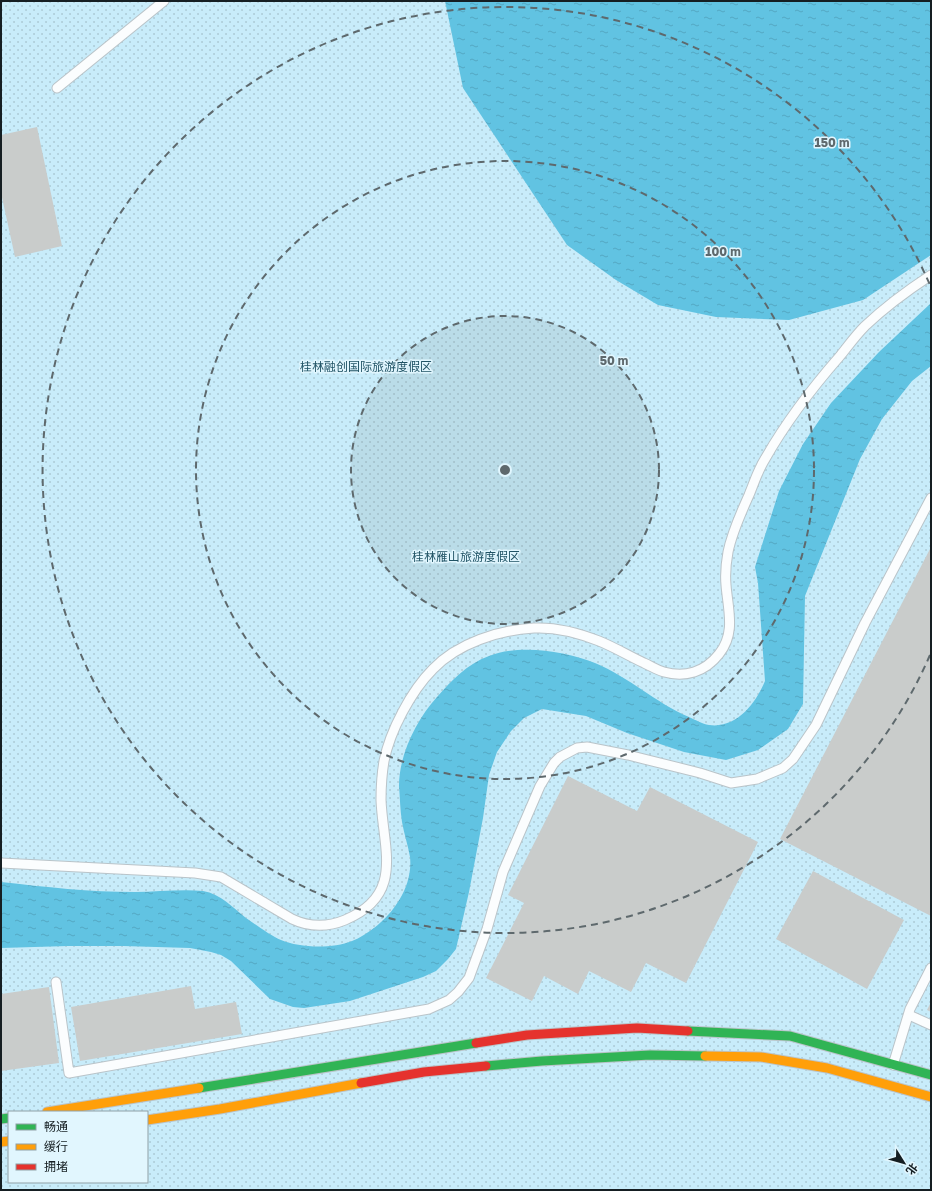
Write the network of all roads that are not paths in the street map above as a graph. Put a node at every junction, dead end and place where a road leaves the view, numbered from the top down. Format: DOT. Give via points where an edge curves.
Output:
graph roads {
  1 [pos="164,1"];
  2 [pos="57,88"];
  3 [pos="931,275"];
  4 [pos="931,498"];
  5 [pos="1,863"];
  6 [pos="931,968"];
  7 [pos="56,982"];
  8 [pos="909,1015"];
  9 [pos="931,1025"];
  10 [pos="893,1065"];
  11 [pos="931,1075"];
  12 [pos="931,1097"];
  13 [pos="53,1111"];
  14 [pos="148,1120"];
  1 -- 2 [label="lane"];
  3 -- 5 [label="lane" via="864,327 820,378 763,461 730,542 726,562 726,584 730,631 722,649 711,662 697,672 689,674 662,672 600,641 569,631 536,628 479,640 460,648 434,668 412,695 396,725 384,760 381,798 387,855 386,872 382,890 376,900 363,910 336,923 312,926 301,924 221,877"];
  4 -- 7 [label="lane" via="865,623 816,725 784,768 757,779 731,783 700,773 588,747 577,748 554,763 540,786 503,872 487,929 469,978 449,1000 429,1009 69,1073"];
  6 -- 8 [label="lane"];
  8 -- 9 [label="lane"];
  8 -- 10 [label="lane"];
  10 -- 11 [label="main road"];
  10 -- 13 [label="main road" via="790,1036 630,1029 527,1035"];
  12 -- 14 [label="main road" via="827,1068 761,1057 650,1055 542,1061 424,1072"];
}
